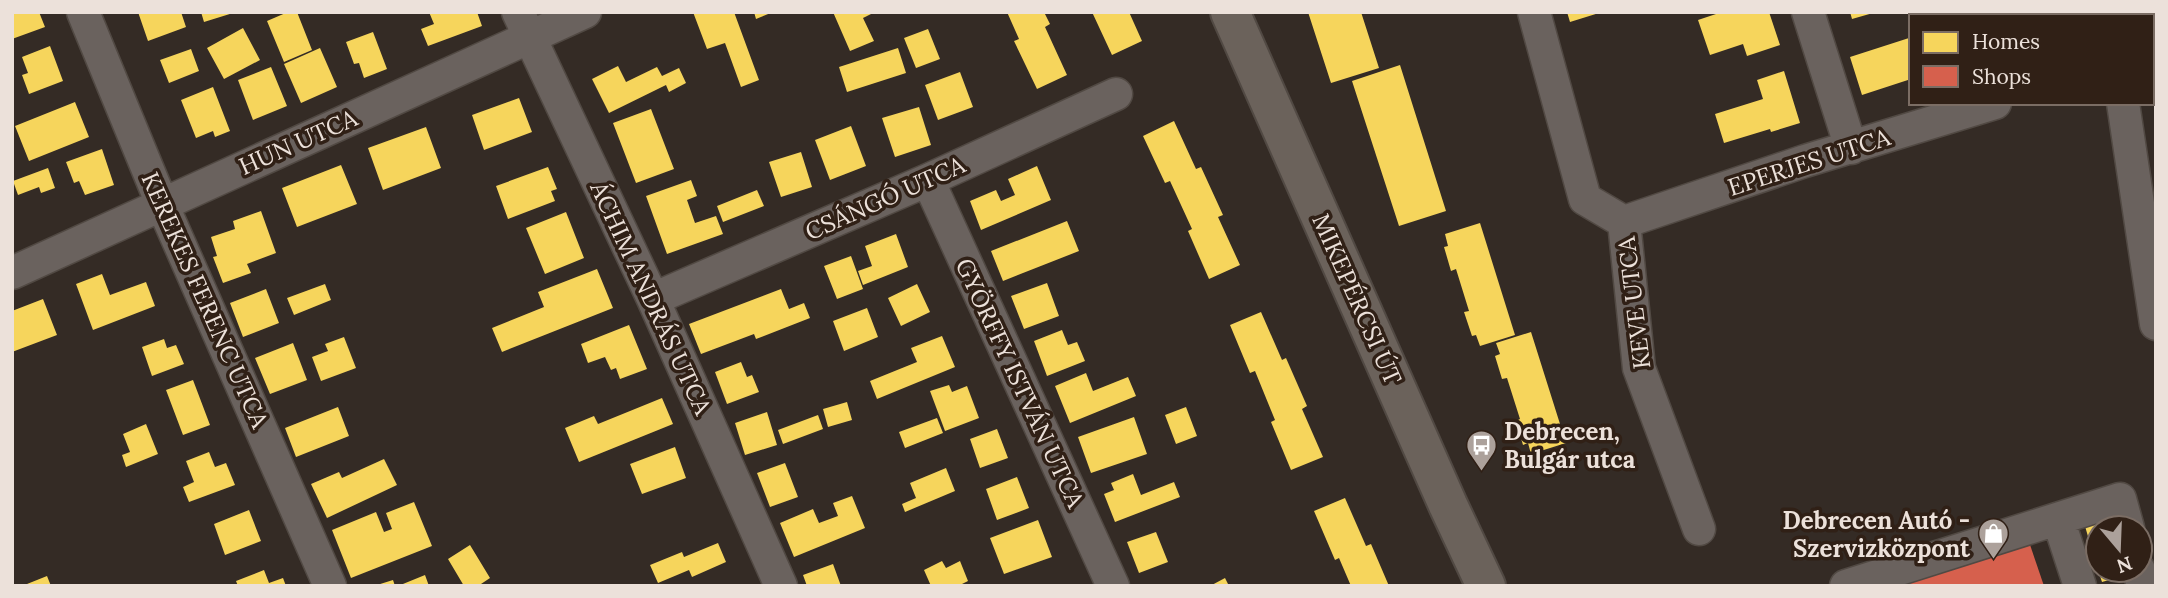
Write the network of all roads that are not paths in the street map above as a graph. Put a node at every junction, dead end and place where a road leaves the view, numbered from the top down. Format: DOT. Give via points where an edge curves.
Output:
graph roads {
  1 [pos="83,12"];
  2 [pos="585,12"];
  3 [pos="1230,12"];
  4 [pos="1534,12"];
  5 [pos="1808,12"];
  6 [pos="524,25"];
  7 [pos="1116,94"];
  8 [pos="1989,105"];
  9 [pos="2123,105"];
  10 [pos="1851,148"];
  11 [pos="928,180"];
  12 [pos="162,204"];
  13 [pos="1625,222"];
  14 [pos="12,273"];
  15 [pos="653,299"];
  16 [pos="2156,324"];
  17 [pos="2124,514"];
  18 [pos="2058,519"];
  19 [pos="1699,529"];
  20 [pos="330,586"];
  21 [pos="781,586"];
  22 [pos="1113,586"];
  23 [pos="1486,586"];
  24 [pos="1846,586"];
  25 [pos="2080,586"];
  1 -- 12 [label="street, KEREKES FERENC UTCA"];
  2 -- 6 [label="street, HUN UTCA"];
  3 -- 23 [label="main road, MIKEPÉRCSI ÚT"];
  4 -- 13 [label="street, KEVE UTCA" via="1585,199"];
  5 -- 10 [label="street"];
  6 -- 12 [label="street, HUN UTCA"];
  6 -- 15 [label="street, ÁCHIM ANDRÁS UTCA"];
  7 -- 11 [label="street, CSÁNGÓ UTCA"];
  8 -- 10 [label="street, EPERJES UTCA"];
  9 -- 16 [label="street"];
  10 -- 13 [label="street, EPERJES UTCA"];
  11 -- 15 [label="street, CSÁNGÓ UTCA"];
  11 -- 22 [label="street, GYÖRFFY ISTVÁN UTCA"];
  12 -- 14 [label="street, HUN UTCA"];
  12 -- 20 [label="street, KEREKES FERENC UTCA"];
  13 -- 19 [label="street, KEVE UTCA" via="1639,368"];
  15 -- 21 [label="street, ÁCHIM ANDRÁS UTCA"];
  17 -- 18 [label="street" via="2120,499"];
  18 -- 24 [label="street"];
  18 -- 25 [label="street"];
}
